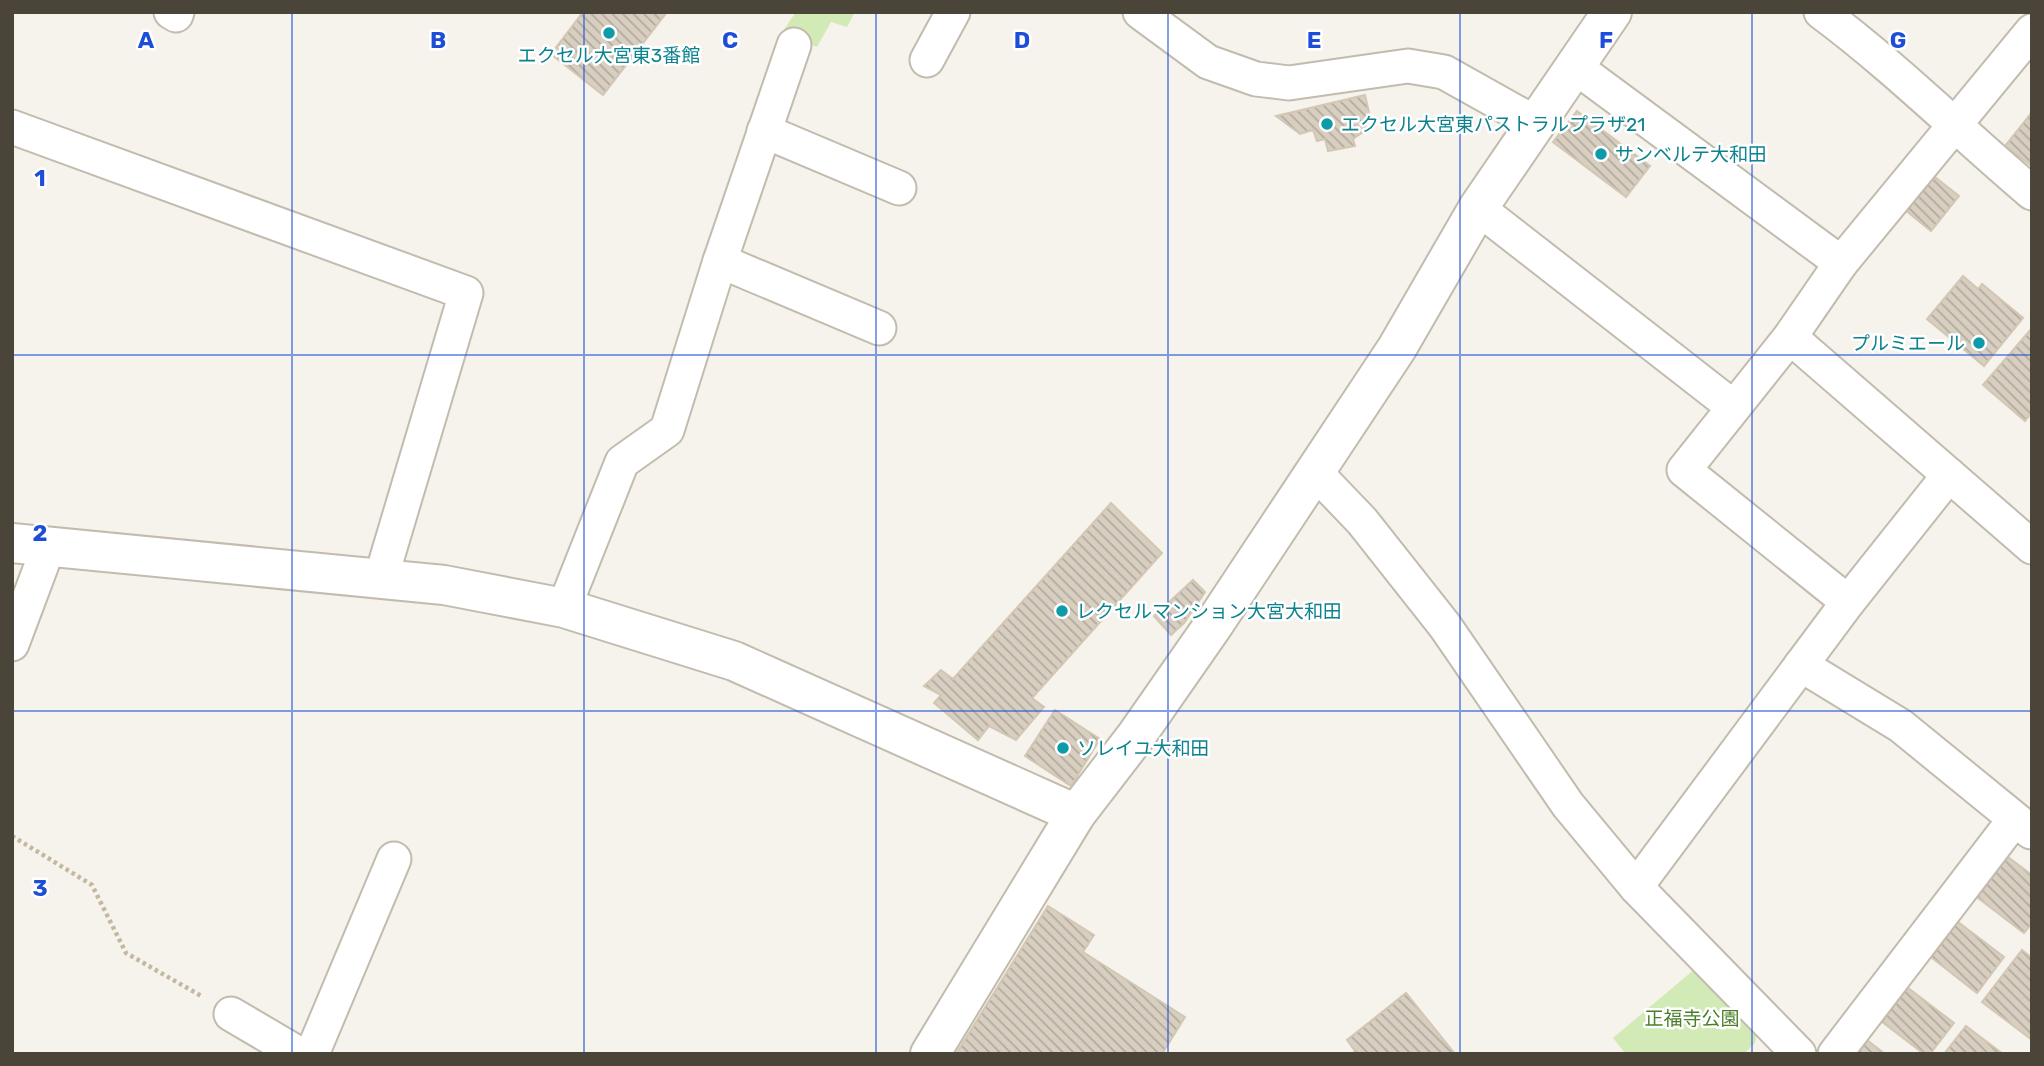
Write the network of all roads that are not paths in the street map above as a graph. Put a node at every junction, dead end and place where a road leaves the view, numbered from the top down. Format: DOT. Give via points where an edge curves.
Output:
graph roads {
  1 [pos="171,12"];
  2 [pos="177,12"];
  3 [pos="953,12"];
  4 [pos="1139,12"];
  5 [pos="1612,12"];
  6 [pos="1821,12"];
  7 [pos="2032,31"];
  8 [pos="793,46"];
  9 [pos="927,60"];
  10 [pos="1574,66"];
  11 [pos="1537,124"];
  12 [pos="12,127"];
  13 [pos="1955,128"];
  14 [pos="764,131"];
  15 [pos="899,188"];
  16 [pos="2032,193"];
  17 [pos="1478,208"];
  18 [pos="719,261"];
  19 [pos="1842,263"];
  20 [pos="879,328"];
  21 [pos="1790,337"];
  22 [pos="1732,406"];
  23 [pos="1315,472"];
  24 [pos="1948,475"];
  25 [pos="30,545"];
  26 [pos="2032,547"];
  27 [pos="381,578"];
  28 [pos="1849,602"];
  29 [pos="564,608"];
  30 [pos="12,644"];
  31 [pos="1801,665"];
  32 [pos="1076,814"];
  33 [pos="2023,826"];
  34 [pos="394,859"];
  35 [pos="1636,887"];
  36 [pos="231,1014"];
  37 [pos="1779,1047"];
  38 [pos="299,1054"];
  39 [pos="312,1054"];
  40 [pos="930,1054"];
  41 [pos="1836,1054"];
  1 -- 2 [label="street"];
  3 -- 9 [label="street"];
  4 -- 11 [label="street" via="1208,62 1256,79 1289,83 1408,66 1444,72"];
  5 -- 10 [label="street"];
  6 -- 13 [label="street" via="1875,52"];
  7 -- 13 [label="street"];
  8 -- 14 [label="street"];
  10 -- 11 [label="street"];
  10 -- 19 [label="street"];
  11 -- 17 [label="street"];
  12 -- 27 [label="street" via="466,293"];
  13 -- 16 [label="street"];
  13 -- 19 [label="street"];
  14 -- 15 [label="street"];
  14 -- 18 [label="street"];
  17 -- 22 [label="street"];
  17 -- 23 [label="street" via="1397,348"];
  18 -- 20 [label="street"];
  18 -- 29 [label="street" via="667,430 622,462"];
  19 -- 21 [label="street"];
  21 -- 22 [label="street"];
  21 -- 24 [label="street"];
  22 -- 28 [label="street" via="1684,470"];
  23 -- 32 [label="street" via="1136,736"];
  23 -- 35 [label="street" via="1362,521 1445,626 1568,805"];
  24 -- 26 [label="street"];
  24 -- 28 [label="street"];
  25 -- 27 [label="street"];
  25 -- 30 [label="street"];
  27 -- 29 [label="street" via="444,584"];
  28 -- 31 [label="street"];
  29 -- 32 [label="street" via="734,661"];
  31 -- 33 [label="street" via="1901,726"];
  31 -- 35 [label="street"];
  32 -- 40 [label="street"];
  33 -- 41 [label="street"];
  34 -- 39 [label="street"];
  35 -- 37 [label="street"];
  36 -- 38 [label="street"];
}
